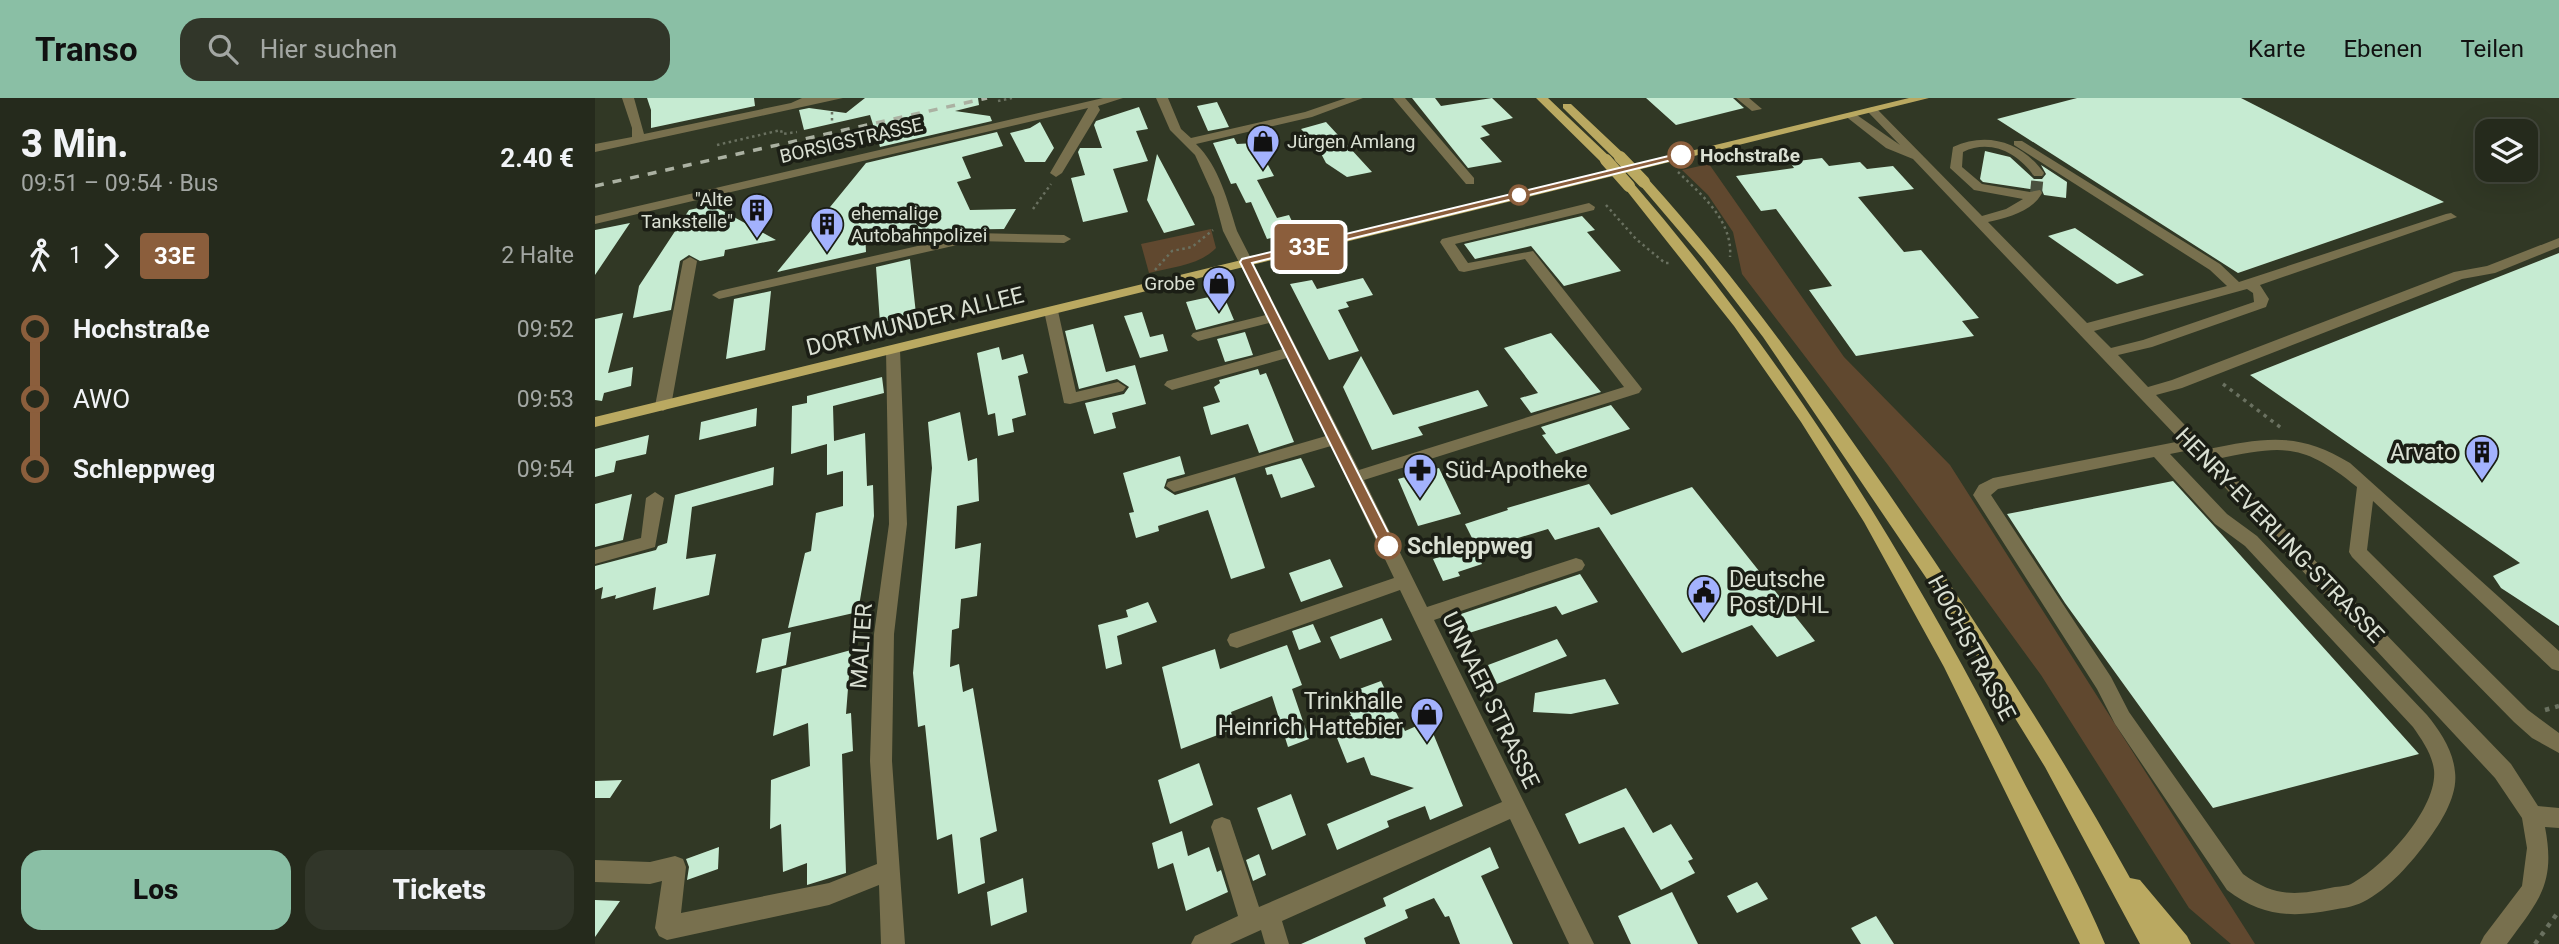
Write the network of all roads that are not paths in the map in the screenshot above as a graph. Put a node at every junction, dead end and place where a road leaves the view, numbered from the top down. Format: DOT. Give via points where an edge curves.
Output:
graph roads {
  1 [pos="628,98"];
  2 [pos="837,98"];
  3 [pos="1117,98"];
  4 [pos="1162,98"];
  5 [pos="1357,98"];
  6 [pos="1399,98"];
  7 [pos="1542,98"];
  8 [pos="1558,98"];
  9 [pos="1742,98"];
  10 [pos="1923,98"];
  11 [pos="808,99"];
  12 [pos="1091,104"];
  13 [pos="1756,109"];
  14 [pos="1872,110"];
  15 [pos="1850,115"];
  16 [pos="638,139"];
  17 [pos="1188,142"];
  18 [pos="2018,143"];
  19 [pos="595,148"];
  20 [pos="1917,159"];
  21 [pos="1056,173"];
  22 [pos="2038,173"];
  23 [pos="1470,181"];
  24 [pos="1589,207"];
  25 [pos="2451,217"];
  26 [pos="595,220"];
  27 [pos="1979,220"];
  28 [pos="1065,239"];
  29 [pos="2559,242"];
  30 [pos="691,261"];
  31 [pos="1246,262"];
  32 [pos="2243,286"];
  33 [pos="719,295"];
  34 [pos="1051,311"];
  35 [pos="1274,317"];
  36 [pos="2083,329"];
  37 [pos="1198,336"];
  38 [pos="893,350"];
  39 [pos="1290,352"];
  40 [pos="2107,353"];
  41 [pos="1172,385"];
  42 [pos="1118,387"];
  43 [pos="2144,393"];
  44 [pos="663,406"];
  45 [pos="595,422"];
  46 [pos="1336,439"];
  47 [pos="2199,450"];
  48 [pos="2158,451"];
  49 [pos="1355,477"];
  50 [pos="2366,485"];
  51 [pos="1174,486"];
  52 [pos="655,498"];
  53 [pos="595,557"];
  54 [pos="1576,565"];
  55 [pos="1405,581"];
  56 [pos="1422,616"];
  57 [pos="1237,640"];
  58 [pos="2559,663"];
  59 [pos="2559,744"];
  60 [pos="1514,807"];
  61 [pos="2532,815"];
  62 [pos="2559,818"];
  63 [pos="1221,827"];
  64 [pos="2105,854"];
  65 [pos="889,870"];
  66 [pos="595,871"];
  67 [pos="1260,919"];
  68 [pos="893,944"];
  69 [pos="1203,944"];
  70 [pos="1277,944"];
  71 [pos="1583,944"];
  72 [pos="2094,944"];
  73 [pos="2153,944"];
  74 [pos="2179,944"];
  75 [pos="2492,944"];
  1 -- 16 [label="street"];
  2 -- 11 [label="street"];
  3 -- 12 [label="street, BORSIGSTRASSE"];
  4 -- 17 [label="street, UNNAER STRASSE" via="1176,130"];
  5 -- 17 [label="street" via="1308,116"];
  6 -- 23 [label="street"];
  7 -- 72 [label="main road, HOCHSTRASSE, bridge" via="1606,160 1681,245 1802,410 1944,649"];
  8 -- 64 [label="main road, HOCHSTRASSE, bridge" via="1693,235 1821,407 2036,733"];
  9 -- 13 [label="street"];
  10 -- 14 [label="main road, DORTMUNDER ALLEE"];
  11 -- 16 [label="street" via="794,106"];
  12 -- 21 [label="street" via="1094,110"];
  12 -- 26 [label="street, BORSIGSTRASSE"];
  14 -- 15 [label="main road, DORTMUNDER ALLEE"];
  14 -- 20 [label="street, HENRY-EVERLING-STRASSE"];
  15 -- 20 [label="street, HENRY-EVERLING-STRASSE"];
  15 -- 31 [label="main road, DORTMUNDER ALLEE"];
  16 -- 19 [label="street"];
  17 -- 31 [label="street, UNNAER STRASSE" via="1200,154"];
  18 -- 32 [label="street"];
  20 -- 27 [label="street, HENRY-EVERLING-STRASSE"];
  22 -- 27 [label="street" via="2030,160 1990,142 1971,143 1957,150 1956,168 1978,187 2035,195 1993,218"];
  24 -- 49 [label="street" via="1447,242 1464,268 1528,254 1634,389"];
  25 -- 32 [label="street"];
  27 -- 36 [label="street, HENRY-EVERLING-STRASSE"];
  28 -- 33 [label="street" via="975,237"];
  29 -- 43 [label="street"];
  30 -- 44 [label="street"];
  31 -- 34 [label="main road, DORTMUNDER ALLEE"];
  31 -- 35 [label="street, UNNAER STRASSE"];
  32 -- 36 [label="street"];
  32 -- 40 [label="street" via="2259,291 2261,304 2147,344"];
  34 -- 38 [label="main road, DORTMUNDER ALLEE"];
  34 -- 42 [label="street" via="1070,399"];
  35 -- 37 [label="street"];
  35 -- 39 [label="street, UNNAER STRASSE"];
  36 -- 40 [label="street, HENRY-EVERLING-STRASSE"];
  38 -- 44 [label="main road, DORTMUNDER ALLEE"];
  38 -- 65 [label="street, MALTER" via="898,524 884,634 881,761"];
  39 -- 41 [label="street"];
  39 -- 46 [label="street, UNNAER STRASSE"];
  40 -- 43 [label="street, HENRY-EVERLING-STRASSE"];
  43 -- 47 [label="street, HENRY-EVERLING-STRASSE"];
  44 -- 45 [label="main road, DORTMUNDER ALLEE"];
  46 -- 49 [label="street, UNNAER STRASSE"];
  46 -- 51 [label="street"];
  47 -- 48 [label="street"];
  47 -- 50 [label="street" via="2276,442 2305,445 2337,461"];
  47 -- 61 [label="street, HENRY-EVERLING-STRASSE" via="2503,771"];
  48 -- 48 [label="street" via="1993,484 1982,495 2122,718 2235,882 2267,903 2311,904 2359,892 2413,844 2437,811 2445,779 2442,757 2410,711 2251,541 2221,519"];
  49 -- 55 [label="street, UNNAER STRASSE"];
  50 -- 58 [label="street"];
  50 -- 59 [label="street" via="2358,552 2521,716"];
  52 -- 53 [label="street" via="649,542"];
  54 -- 56 [label="street"];
  55 -- 56 [label="street, UNNAER STRASSE"];
  55 -- 57 [label="street"];
  56 -- 60 [label="street, UNNAER STRASSE"];
  60 -- 67 [label="street"];
  60 -- 71 [label="street, UNNAER STRASSE"];
  61 -- 62 [label="street"];
  61 -- 75 [label="street, HENRY-EVERLING-STRASSE" via="2538,848 2533,890"];
  63 -- 67 [label="street"];
  64 -- 73 [label="main road"];
  64 -- 74 [label="main road"];
  65 -- 66 [label="street" via="829,894 667,929 675,867 650,873"];
  65 -- 68 [label="street, MALTER"];
  67 -- 69 [label="street"];
  67 -- 70 [label="street"];
}
